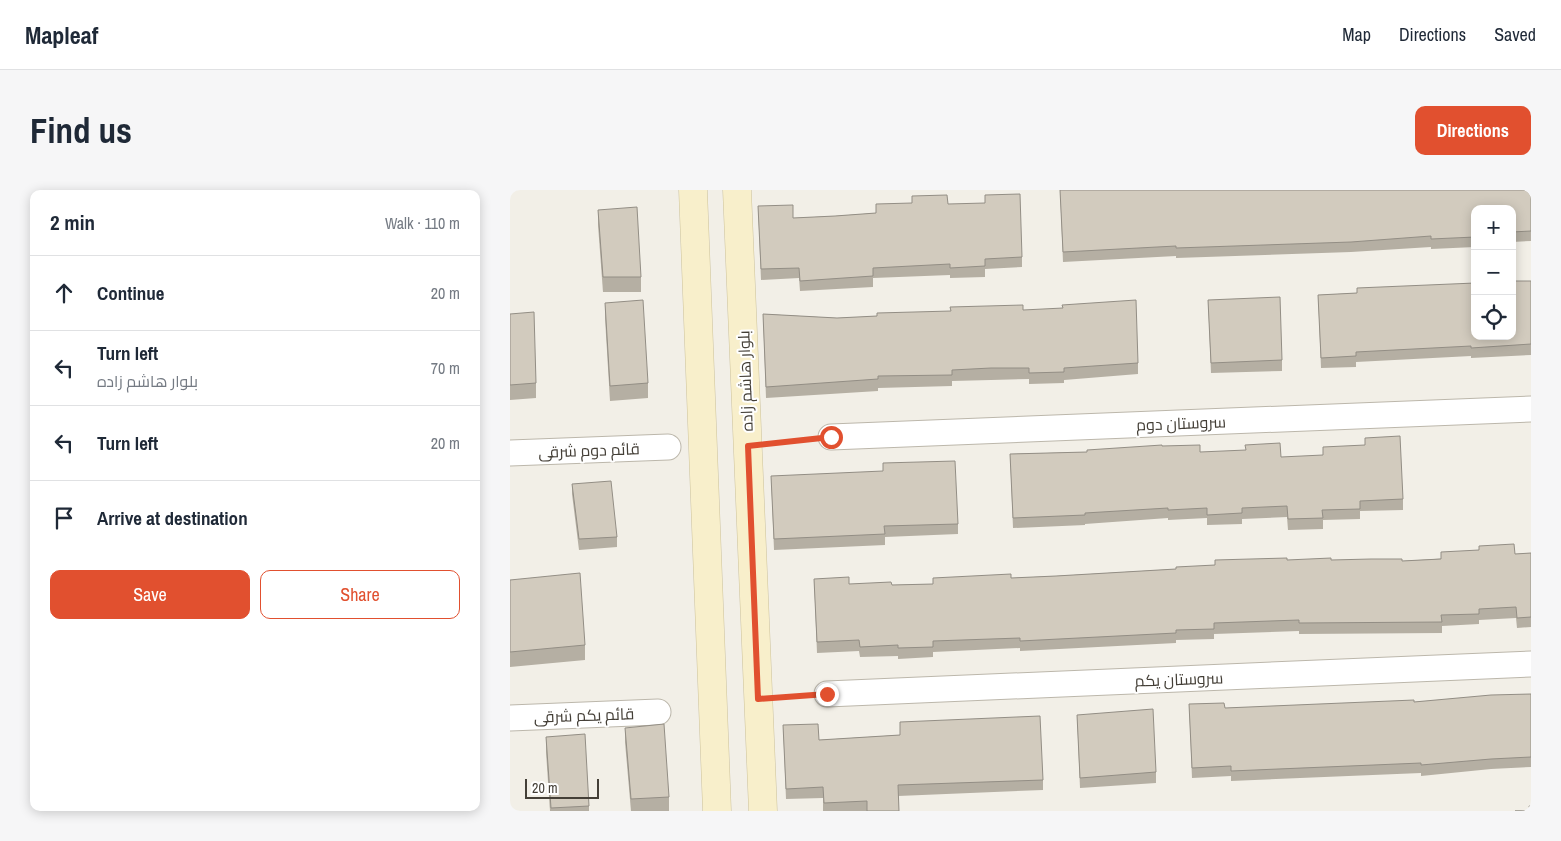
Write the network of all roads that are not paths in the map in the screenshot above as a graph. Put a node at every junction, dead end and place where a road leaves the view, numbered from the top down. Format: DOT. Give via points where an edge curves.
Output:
graph roads {
  1 [pos="693,190"];
  2 [pos="737,190"];
  3 [pos="1531,409"];
  4 [pos="831,437"];
  5 [pos="668,447"];
  6 [pos="510,453"];
  7 [pos="1531,664"];
  8 [pos="827,694"];
  9 [pos="658,712"];
  10 [pos="510,718"];
  11 [pos="717,811"];
  12 [pos="763,811"];
  1 -- 11 [label="street"];
  2 -- 12 [label="street, بلوار هاشم زاده"];
  3 -- 4 [label="street, سروستان دوم"];
  5 -- 6 [label="street, قائم دوم شرقی"];
  7 -- 8 [label="street, سروستان یکم"];
  9 -- 10 [label="street, قائم یکم شرقی"];
}
